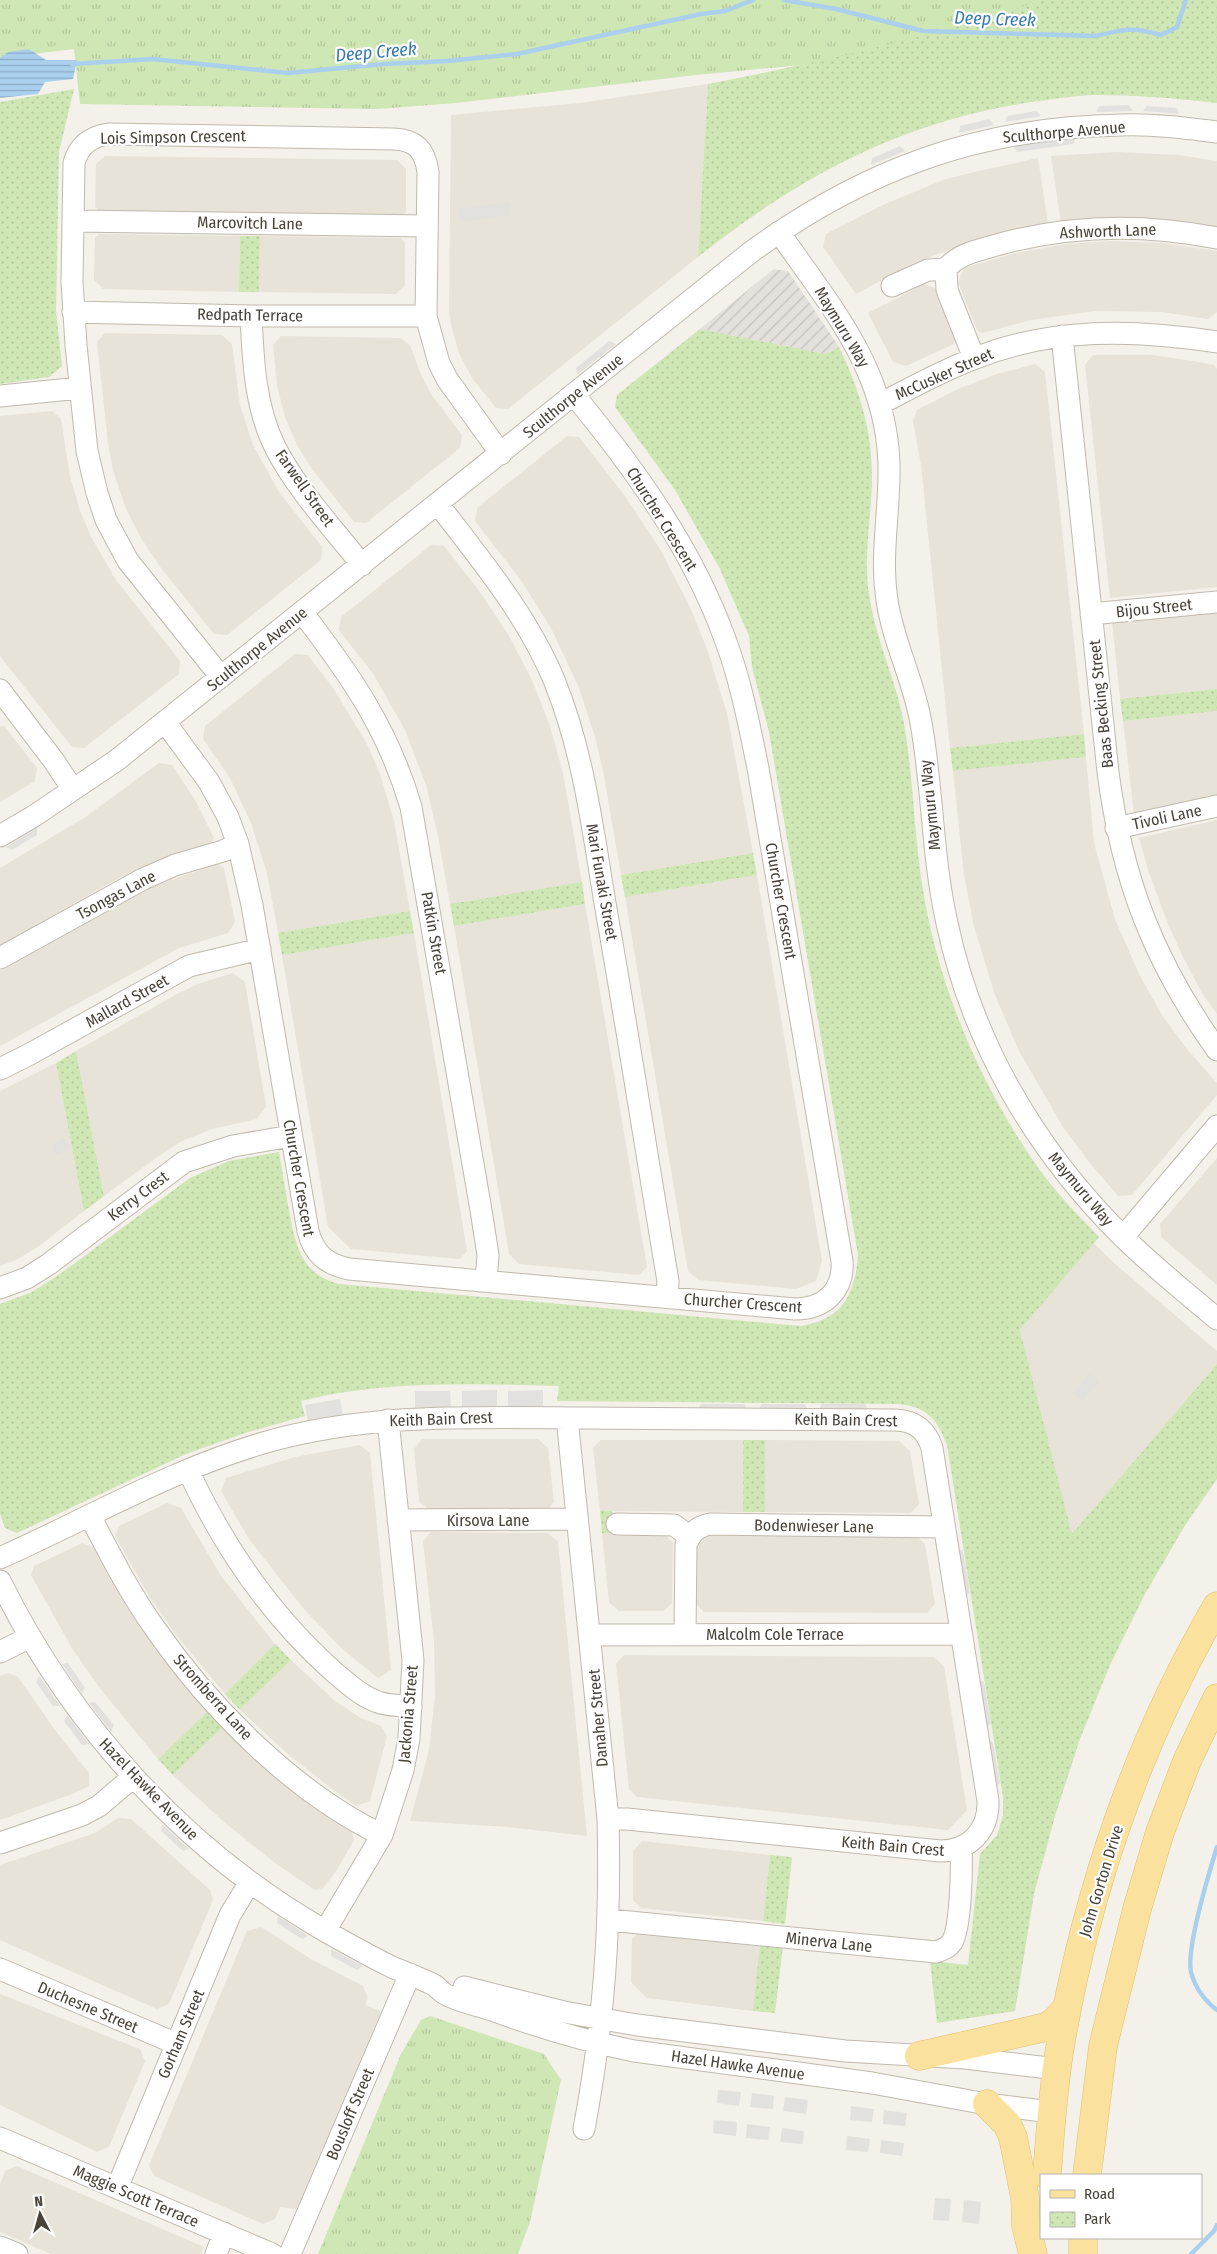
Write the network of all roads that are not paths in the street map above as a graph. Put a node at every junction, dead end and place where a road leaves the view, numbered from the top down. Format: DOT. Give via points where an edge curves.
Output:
graph roads {
  1 [pos="1217,132"];
  2 [pos="73,221"];
  3 [pos="428,226"];
  4 [pos="780,232"];
  5 [pos="1217,238"];
  6 [pos="946,269"];
  7 [pos="892,286"];
  8 [pos="73,312"];
  9 [pos="251,316"];
  10 [pos="426,316"];
  11 [pos="1062,336"];
  12 [pos="1217,342"];
  13 [pos="974,358"];
  14 [pos="80,388"];
  15 [pos="574,394"];
  16 [pos="0,396"];
  17 [pos="880,404"];
  18 [pos="501,454"];
  19 [pos="438,504"];
  20 [pos="362,565"];
  21 [pos="1217,602"];
  22 [pos="302,612"];
  23 [pos="1091,614"];
  24 [pos="221,677"];
  25 [pos="4,702"];
  26 [pos="165,722"];
  27 [pos="74,790"];
  28 [pos="1217,806"];
  29 [pos="1116,828"];
  30 [pos="0,836"];
  31 [pos="238,844"];
  32 [pos="260,949"];
  33 [pos="0,958"];
  34 [pos="1217,1050"];
  35 [pos="0,1069"];
  36 [pos="1217,1126"];
  37 [pos="291,1136"];
  38 [pos="1123,1237"];
  39 [pos="486,1281"];
  40 [pos="0,1288"];
  41 [pos="667,1297"];
  42 [pos="1217,1319"];
  43 [pos="567,1418"];
  44 [pos="388,1420"];
  45 [pos="188,1470"];
  46 [pos="90,1516"];
  47 [pos="578,1519"];
  48 [pos="398,1520"];
  49 [pos="617,1524"];
  50 [pos="944,1527"];
  51 [pos="689,1536"];
  52 [pos="0,1558"];
  53 [pos="0,1581"];
  54 [pos="1217,1606"];
  55 [pos="685,1634"];
  56 [pos="961,1634"];
  57 [pos="590,1635"];
  58 [pos="30,1637"];
  59 [pos="0,1652"];
  60 [pos="1217,1698"];
  61 [pos="412,1707"];
  62 [pos="133,1777"];
  63 [pos="608,1819"];
  64 [pos="382,1835"];
  65 [pos="0,1843"];
  66 [pos="961,1849"];
  67 [pos="250,1882"];
  68 [pos="609,1920"];
  69 [pos="325,1931"];
  70 [pos="0,1970"];
  71 [pos="410,1974"];
  72 [pos="434,1984"];
  73 [pos="1067,2008"];
  74 [pos="601,2018"];
  75 [pos="598,2043"];
  76 [pos="177,2044"];
  77 [pos="919,2056"];
  78 [pos="1057,2069"];
  79 [pos="1100,2075"];
  80 [pos="988,2104"];
  81 [pos="1051,2112"];
  82 [pos="1093,2118"];
  83 [pos="584,2129"];
  84 [pos="0,2138"];
  85 [pos="1047,2174"];
  86 [pos="1087,2174"];
  87 [pos="117,2188"];
  88 [pos="224,2234"];
  89 [pos="1042,2239"];
  90 [pos="1083,2239"];
  91 [pos="0,2247"];
  92 [pos="17,2254"];
  93 [pos="216,2254"];
  94 [pos="272,2254"];
  95 [pos="290,2254"];
  96 [pos="1033,2254"];
  97 [pos="1041,2254"];
  98 [pos="1083,2254"];
  1 -- 4 [label="street, Sculthorpe Avenue" via="1157,126 1083,126 996,138 924,159 868,181 824,203"];
  2 -- 3 [label="street, Marcovitch Lane"];
  2 -- 3 [label="street, Lois Simpson Crescent" via="76,155 86,141 108,134 406,140 414,144 426,161"];
  2 -- 8 [label="street, Lois Simpson Crescent"];
  3 -- 10 [label="street, Lois Simpson Crescent"];
  4 -- 15 [label="street, Sculthorpe Avenue"];
  4 -- 17 [label="street, Maymuru Way" via="864,358"];
  5 -- 6 [label="street, Ashworth Lane" via="1161,229 1108,228 1056,232 960,257"];
  6 -- 7 [label="street, Ashworth Lane" via="928,270"];
  6 -- 13 [label="street" via="947,290"];
  8 -- 9 [label="street, Redpath Terrace"];
  8 -- 14 [label="street, Lois Simpson Crescent"];
  9 -- 10 [label="street, Redpath Terrace"];
  9 -- 20 [label="street, Farwell Street" via="261,409 274,446 305,494"];
  10 -- 18 [label="street, Lois Simpson Crescent" via="436,355 447,379"];
  11 -- 12 [label="street, McCusker Street" via="1138,332"];
  11 -- 13 [label="street, McCusker Street"];
  11 -- 23 [label="street, Baas Becking Street"];
  13 -- 17 [label="street, McCusker Street"];
  14 -- 16 [label="street"];
  14 -- 24 [label="street, Lois Simpson Crescent" via="87,451 96,493 118,544 145,583"];
  15 -- 18 [label="street, Sculthorpe Avenue"];
  15 -- 41 [label="street, Churcher Crescent" via="641,481 674,532 703,584 731,656 758,768 842,1260 840,1282 833,1296 808,1309"];
  17 -- 38 [label="street, Maymuru Way" via="888,440 889,466 883,552 887,600 922,724 942,896 954,952 982,1034 1022,1110 1052,1156"];
  18 -- 19 [label="street, Sculthorpe Avenue"];
  19 -- 20 [label="street, Sculthorpe Avenue"];
  19 -- 41 [label="street, Mari Funaki Street" via="512,602 553,679 575,738 668,1281"];
  20 -- 22 [label="street, Sculthorpe Avenue"];
  21 -- 23 [label="street, Bijou Street"];
  22 -- 24 [label="street, Sculthorpe Avenue"];
  22 -- 39 [label="street, Patkin Street" via="352,680 378,723 396,759 411,807 488,1255"];
  23 -- 29 [label="street, Baas Becking Street"];
  24 -- 26 [label="street, Sculthorpe Avenue"];
  25 -- 27 [label="street"];
  26 -- 27 [label="street, Sculthorpe Avenue"];
  26 -- 31 [label="street, Churcher Crescent" via="209,782"];
  27 -- 30 [label="street, Sculthorpe Avenue"];
  28 -- 29 [label="street, Tivoli Lane"];
  29 -- 34 [label="street, Baas Becking Street" via="1154,944 1181,997"];
  31 -- 32 [label="street, Churcher Crescent"];
  31 -- 33 [label="street, Tsongas Lane" via="143,878"];
  32 -- 35 [label="street, Mallard Street" via="189,966"];
  32 -- 37 [label="street, Churcher Crescent"];
  36 -- 38 [label="street"];
  37 -- 39 [label="street, Churcher Crescent" via="311,1243 327,1262 349,1270"];
  37 -- 40 [label="street, Kerry Crest" via="233,1146 184,1162 49,1264 27,1278"];
  38 -- 42 [label="street, Maymuru Way"];
  39 -- 41 [label="street, Churcher Crescent"];
  43 -- 44 [label="street, Keith Bain Crest"];
  43 -- 47 [label="street, Danaher Street"];
  43 -- 50 [label="street, Keith Bain Crest" via="907,1421 923,1430 929,1438"];
  44 -- 45 [label="street, Keith Bain Crest" via="264,1443"];
  44 -- 48 [label="street, Jackonia Street"];
  45 -- 46 [label="street, Keith Bain Crest"];
  45 -- 61 [label="street" via="232,1552 286,1623 326,1665 361,1693 379,1703"];
  46 -- 52 [label="street, Keith Bain Crest"];
  46 -- 64 [label="street, Stromberra Lane" via="139,1605 210,1698 300,1782 342,1813"];
  47 -- 48 [label="street, Kirsova Lane"];
  47 -- 57 [label="street, Danaher Street"];
  48 -- 61 [label="street, Jackonia Street" via="413,1660"];
  49 -- 51 [label="street" via="674,1525"];
  50 -- 51 [label="street, Bodenwieser Lane" via="710,1524 701,1526"];
  50 -- 56 [label="street, Keith Bain Crest"];
  51 -- 55 [label="street" via="684,1557"];
  53 -- 58 [label="street, Hazel Hawke Avenue"];
  54 -- 73 [label="main road, John Gorton Drive" via="1187,1660 1130,1791 1098,1883"];
  55 -- 56 [label="street, Malcolm Cole Terrace"];
  55 -- 57 [label="street, Malcolm Cole Terrace"];
  56 -- 66 [label="street, Keith Bain Crest" via="988,1808 984,1827 973,1842"];
  57 -- 63 [label="street, Danaher Street"];
  58 -- 59 [label="street"];
  58 -- 62 [label="street, Hazel Hawke Avenue" via="84,1719"];
  60 -- 79 [label="main road" via="1187,1762 1160,1832 1130,1936"];
  61 -- 64 [label="street, Jackonia Street" via="403,1770"];
  62 -- 65 [label="street" via="103,1803 82,1815"];
  62 -- 67 [label="street, Hazel Hawke Avenue" via="195,1838"];
  63 -- 66 [label="street, Keith Bain Crest" via="940,1852"];
  63 -- 68 [label="street, Danaher Street"];
  64 -- 69 [label="street, Jackonia Street"];
  66 -- 68 [label="street, Minerva Lane" via="962,1873 955,1936 947,1948 936,1952"];
  67 -- 69 [label="street, Hazel Hawke Avenue"];
  67 -- 76 [label="street, Gorham Street" via="230,1915"];
  68 -- 74 [label="street, Danaher Street"];
  69 -- 71 [label="street, Hazel Hawke Avenue"];
  70 -- 76 [label="street, Duchesne Street"];
  71 -- 72 [label="street, Hazel Hawke Avenue"];
  71 -- 95 [label="street, Bousloff Street"];
  72 -- 74 [label="street, Hazel Hawke Avenue" via="453,1984 555,2010"];
  72 -- 75 [label="street, Hazel Hawke Avenue" via="445,1994"];
  73 -- 77 [label="main road" via="1046,2027"];
  73 -- 78 [label="main road, John Gorton Drive"];
  74 -- 75 [label="street, Danaher Street"];
  74 -- 77 [label="street, Hazel Hawke Avenue" via="845,2051"];
  75 -- 80 [label="street, Hazel Hawke Avenue" via="872,2083"];
  75 -- 83 [label="street, Danaher Street"];
  76 -- 87 [label="street, Gorham Street"];
  77 -- 78 [label="street, Hazel Hawke Avenue"];
  78 -- 79 [label="main road"];
  78 -- 81 [label="main road, John Gorton Drive"];
  79 -- 82 [label="main road"];
  80 -- 81 [label="street, Hazel Hawke Avenue"];
  80 -- 96 [label="main road" via="1007,2124 1013,2137"];
  81 -- 82 [label="main road"];
  81 -- 85 [label="main road, John Gorton Drive"];
  82 -- 86 [label="main road"];
  84 -- 87 [label="street, Maggie Scott Terrace"];
  87 -- 88 [label="street, Maggie Scott Terrace"];
  88 -- 93 [label="street"];
  88 -- 94 [label="street, Maggie Scott Terrace"];
  89 -- 97 [label="main road"];
  90 -- 98 [label="main road"];
  91 -- 92 [label="street"];
}
